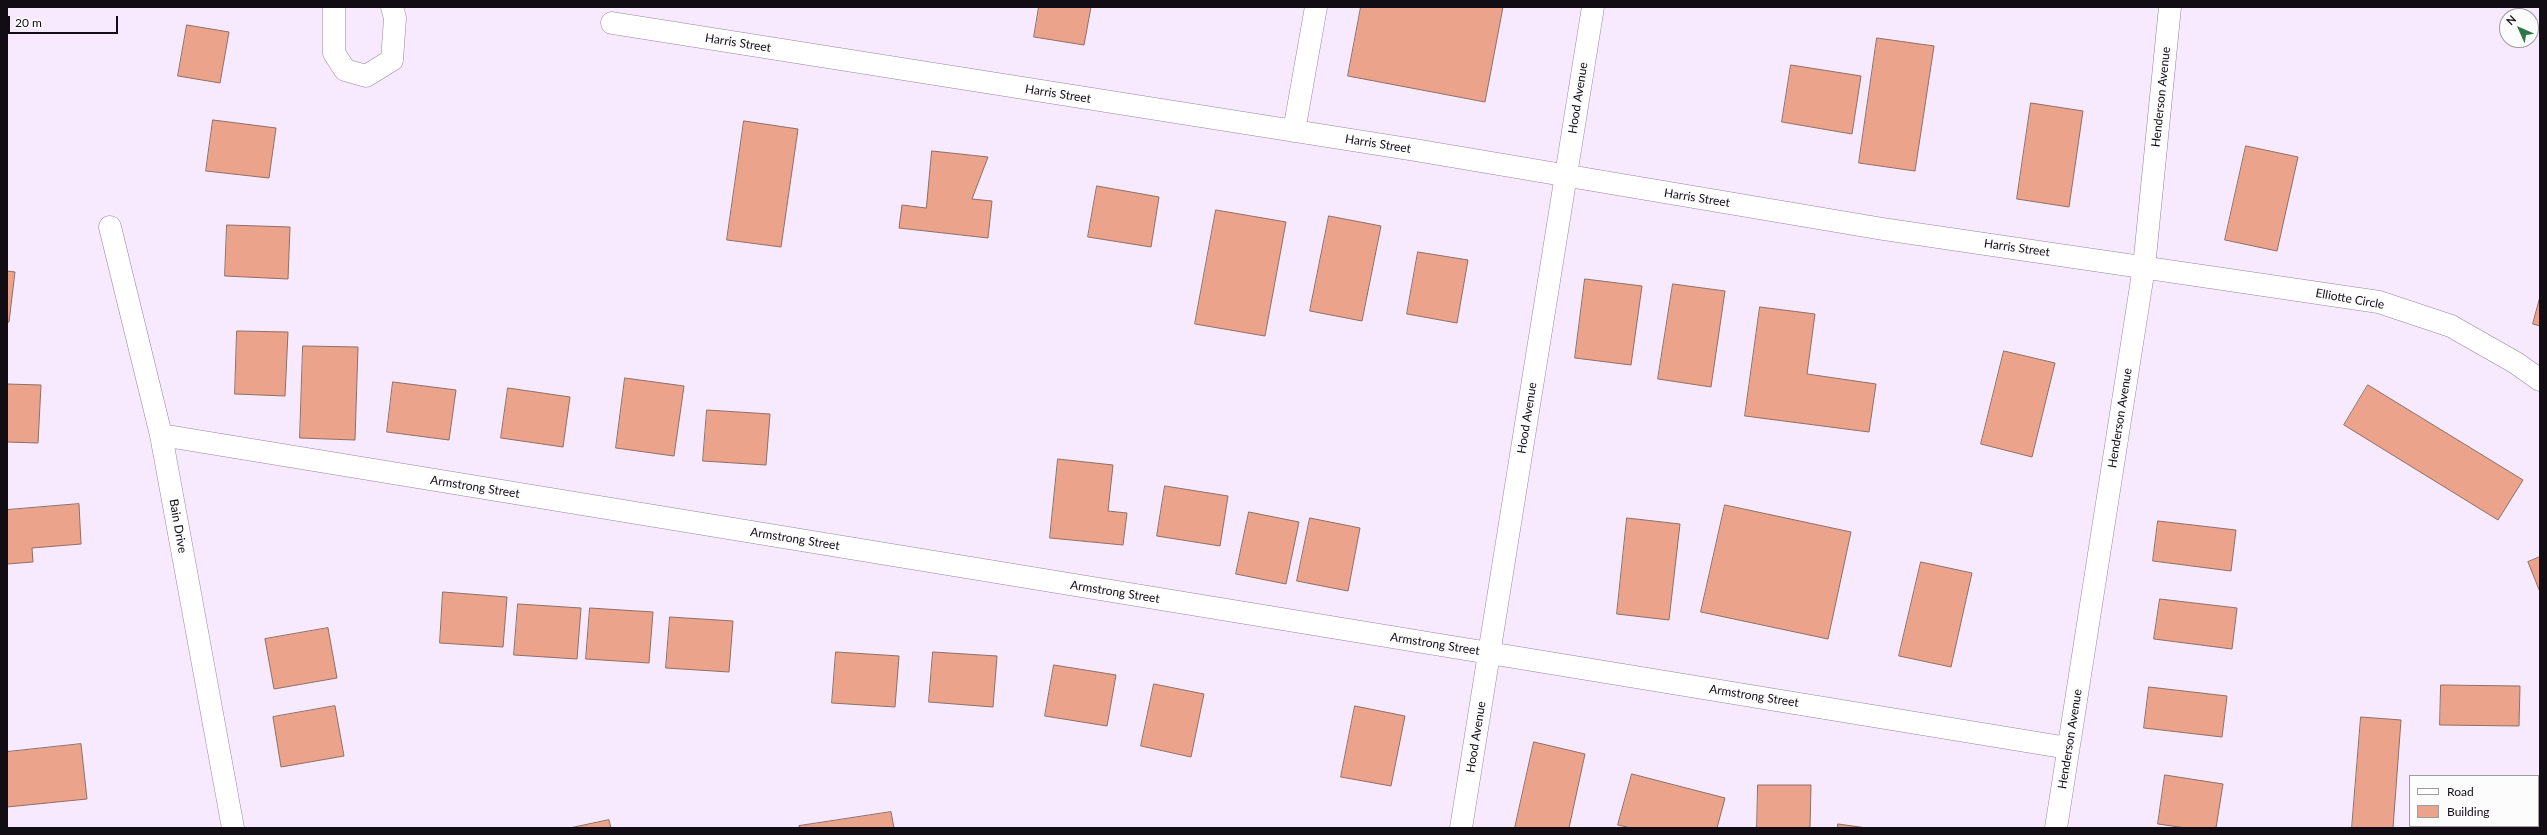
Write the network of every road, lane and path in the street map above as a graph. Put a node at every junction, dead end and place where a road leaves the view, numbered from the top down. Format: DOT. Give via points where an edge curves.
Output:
graph roads {
  1 [pos="334,7"];
  2 [pos="392,7"];
  3 [pos="1316,7"];
  4 [pos="1593,7"];
  5 [pos="2170,7"];
  6 [pos="612,23"];
  7 [pos="1294,131"];
  8 [pos="1565,176"];
  9 [pos="110,227"];
  10 [pos="2144,267"];
  11 [pos="2540,380"];
  12 [pos="161,435"];
  13 [pos="1490,653"];
  14 [pos="2068,748"];
  15 [pos="233,828"];
  16 [pos="1461,828"];
  17 [pos="2056,828"];
  1 -- 2 [label="street" via="334,53 345,70 366,76 392,60 395,18"];
  3 -- 7 [label="street"];
  4 -- 8 [label="street, Hood Avenue"];
  5 -- 10 [label="street, Henderson Avenue"];
  6 -- 7 [label="street, Harris Street"];
  7 -- 8 [label="street, Harris Street"];
  8 -- 10 [label="street, Harris Street"];
  8 -- 13 [label="street, Hood Avenue"];
  9 -- 12 [label="street, Bain Drive"];
  10 -- 11 [label="street, Elliotte Circle" via="2379,302 2451,326 2516,363"];
  10 -- 14 [label="street, Henderson Avenue"];
  12 -- 13 [label="street, Armstrong Street"];
  12 -- 15 [label="street, Bain Drive"];
  13 -- 14 [label="street, Armstrong Street"];
  13 -- 16 [label="street, Hood Avenue"];
  14 -- 17 [label="street, Henderson Avenue"];
}
